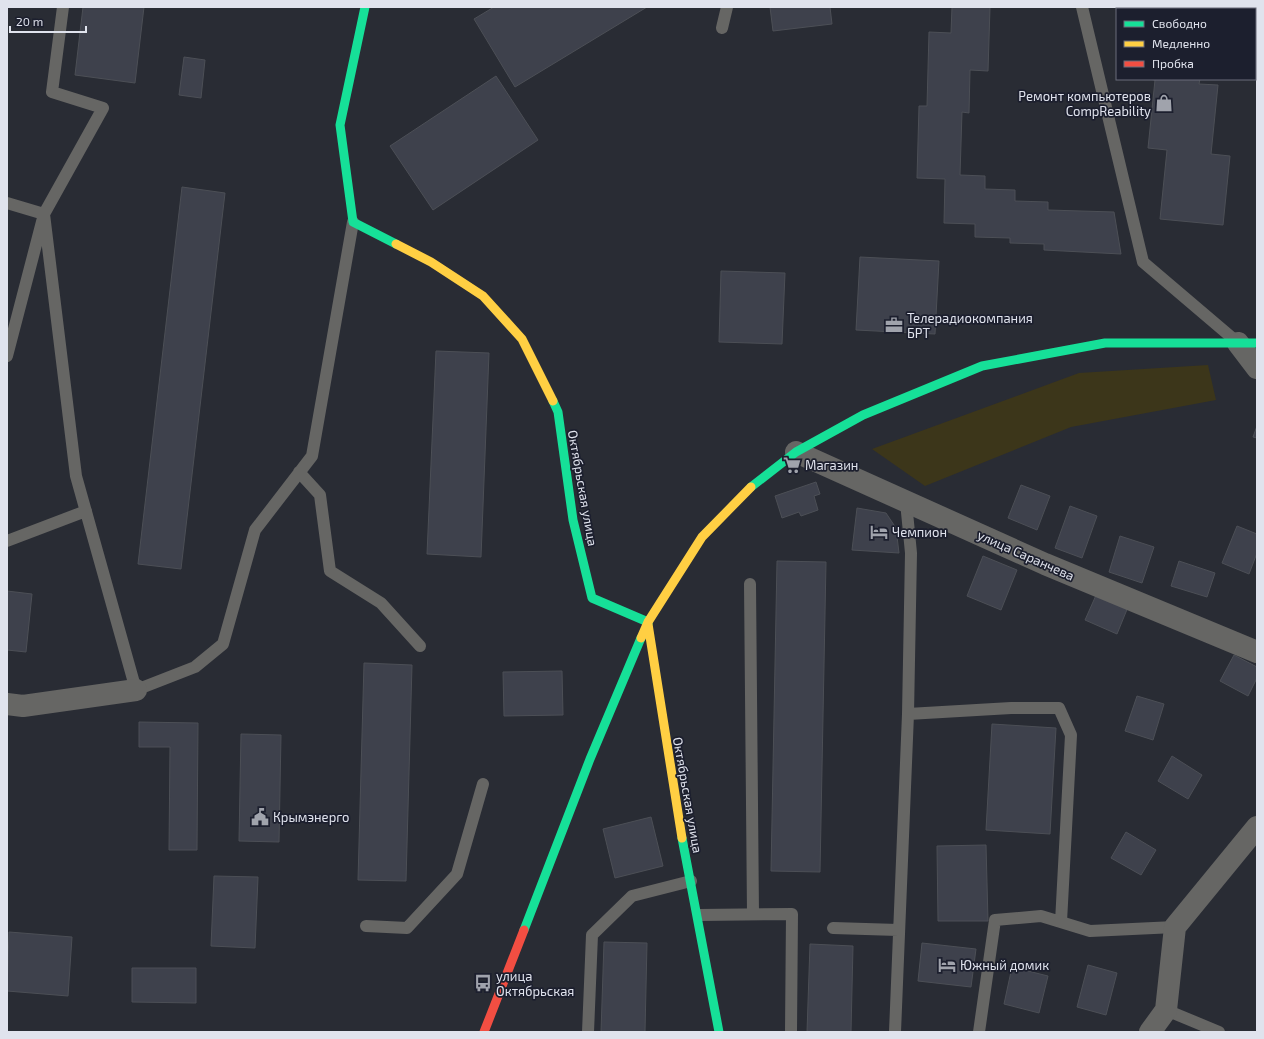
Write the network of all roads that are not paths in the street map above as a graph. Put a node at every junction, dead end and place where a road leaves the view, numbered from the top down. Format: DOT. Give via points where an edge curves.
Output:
graph roads {
  1 [pos="63,7"];
  2 [pos="364,7"];
  3 [pos="727,7"];
  4 [pos="1082,7"];
  5 [pos="722,28"];
  6 [pos="7,202"];
  7 [pos="44,214"];
  8 [pos="353,222"];
  9 [pos="1248,343"];
  10 [pos="7,356"];
  11 [pos="1257,368"];
  12 [pos="796,452"];
  13 [pos="299,472"];
  14 [pos="906,502"];
  15 [pos="86,511"];
  16 [pos="7,541"];
  17 [pos="750,584"];
  18 [pos="648,622"];
  19 [pos="420,646"];
  20 [pos="1257,652"];
  21 [pos="136,690"];
  22 [pos="7,704"];
  23 [pos="908,714"];
  24 [pos="483,784"];
  25 [pos="1257,827"];
  26 [pos="691,881"];
  27 [pos="753,914"];
  28 [pos="699,916"];
  29 [pos="1061,922"];
  30 [pos="366,926"];
  31 [pos="1175,927"];
  32 [pos="833,928"];
  33 [pos="898,930"];
  34 [pos="1166,1010"];
  35 [pos="484,1032"];
  36 [pos="588,1032"];
  37 [pos="719,1032"];
  38 [pos="791,1032"];
  39 [pos="895,1032"];
  40 [pos="978,1032"];
  41 [pos="1150,1032"];
  42 [pos="1219,1032"];
  1 -- 7 [label="lane" via="52,92 103,108"];
  2 -- 8 [label="street" via="340,125"];
  3 -- 5 [label="lane"];
  4 -- 9 [label="lane" via="1143,262"];
  6 -- 7 [label="lane"];
  7 -- 10 [label="lane"];
  7 -- 15 [label="lane" via="76,476"];
  8 -- 13 [label="lane" via="312,456"];
  8 -- 18 [label="street, Октябрьская улица" via="431,262 483,296 522,339 558,412 573,520 592,598"];
  9 -- 11 [label="street"];
  9 -- 12 [label="street" via="1105,343 982,366 863,415"];
  12 -- 14 [label="street, улица Саранчева"];
  12 -- 18 [label="street" via="752,486 702,537"];
  13 -- 19 [label="lane" via="320,495 330,572 382,603"];
  13 -- 21 [label="lane" via="255,530 223,644 195,667"];
  14 -- 20 [label="street, улица Саранчева" via="1045,564"];
  14 -- 23 [label="lane" via="911,553"];
  15 -- 16 [label="lane"];
  15 -- 21 [label="lane"];
  17 -- 27 [label="lane"];
  18 -- 26 [label="street, Октябрьская улица"];
  18 -- 35 [label="street" via="590,759"];
  21 -- 22 [label="street" via="23,706"];
  23 -- 29 [label="lane" via="1059,708 1071,735"];
  23 -- 33 [label="lane"];
  24 -- 30 [label="lane" via="457,874 407,928"];
  25 -- 31 [label="street"];
  26 -- 28 [label="street, Октябрьская улица"];
  26 -- 36 [label="lane" via="632,896 592,935"];
  27 -- 28 [label="lane"];
  27 -- 38 [label="lane" via="792,914"];
  28 -- 37 [label="street, Октябрьская улица"];
  29 -- 31 [label="lane" via="1090,931"];
  29 -- 40 [label="lane" via="1041,916 995,920"];
  31 -- 34 [label="street"];
  32 -- 33 [label="lane"];
  33 -- 39 [label="lane"];
  34 -- 41 [label="street"];
  34 -- 42 [label="lane"];
}
